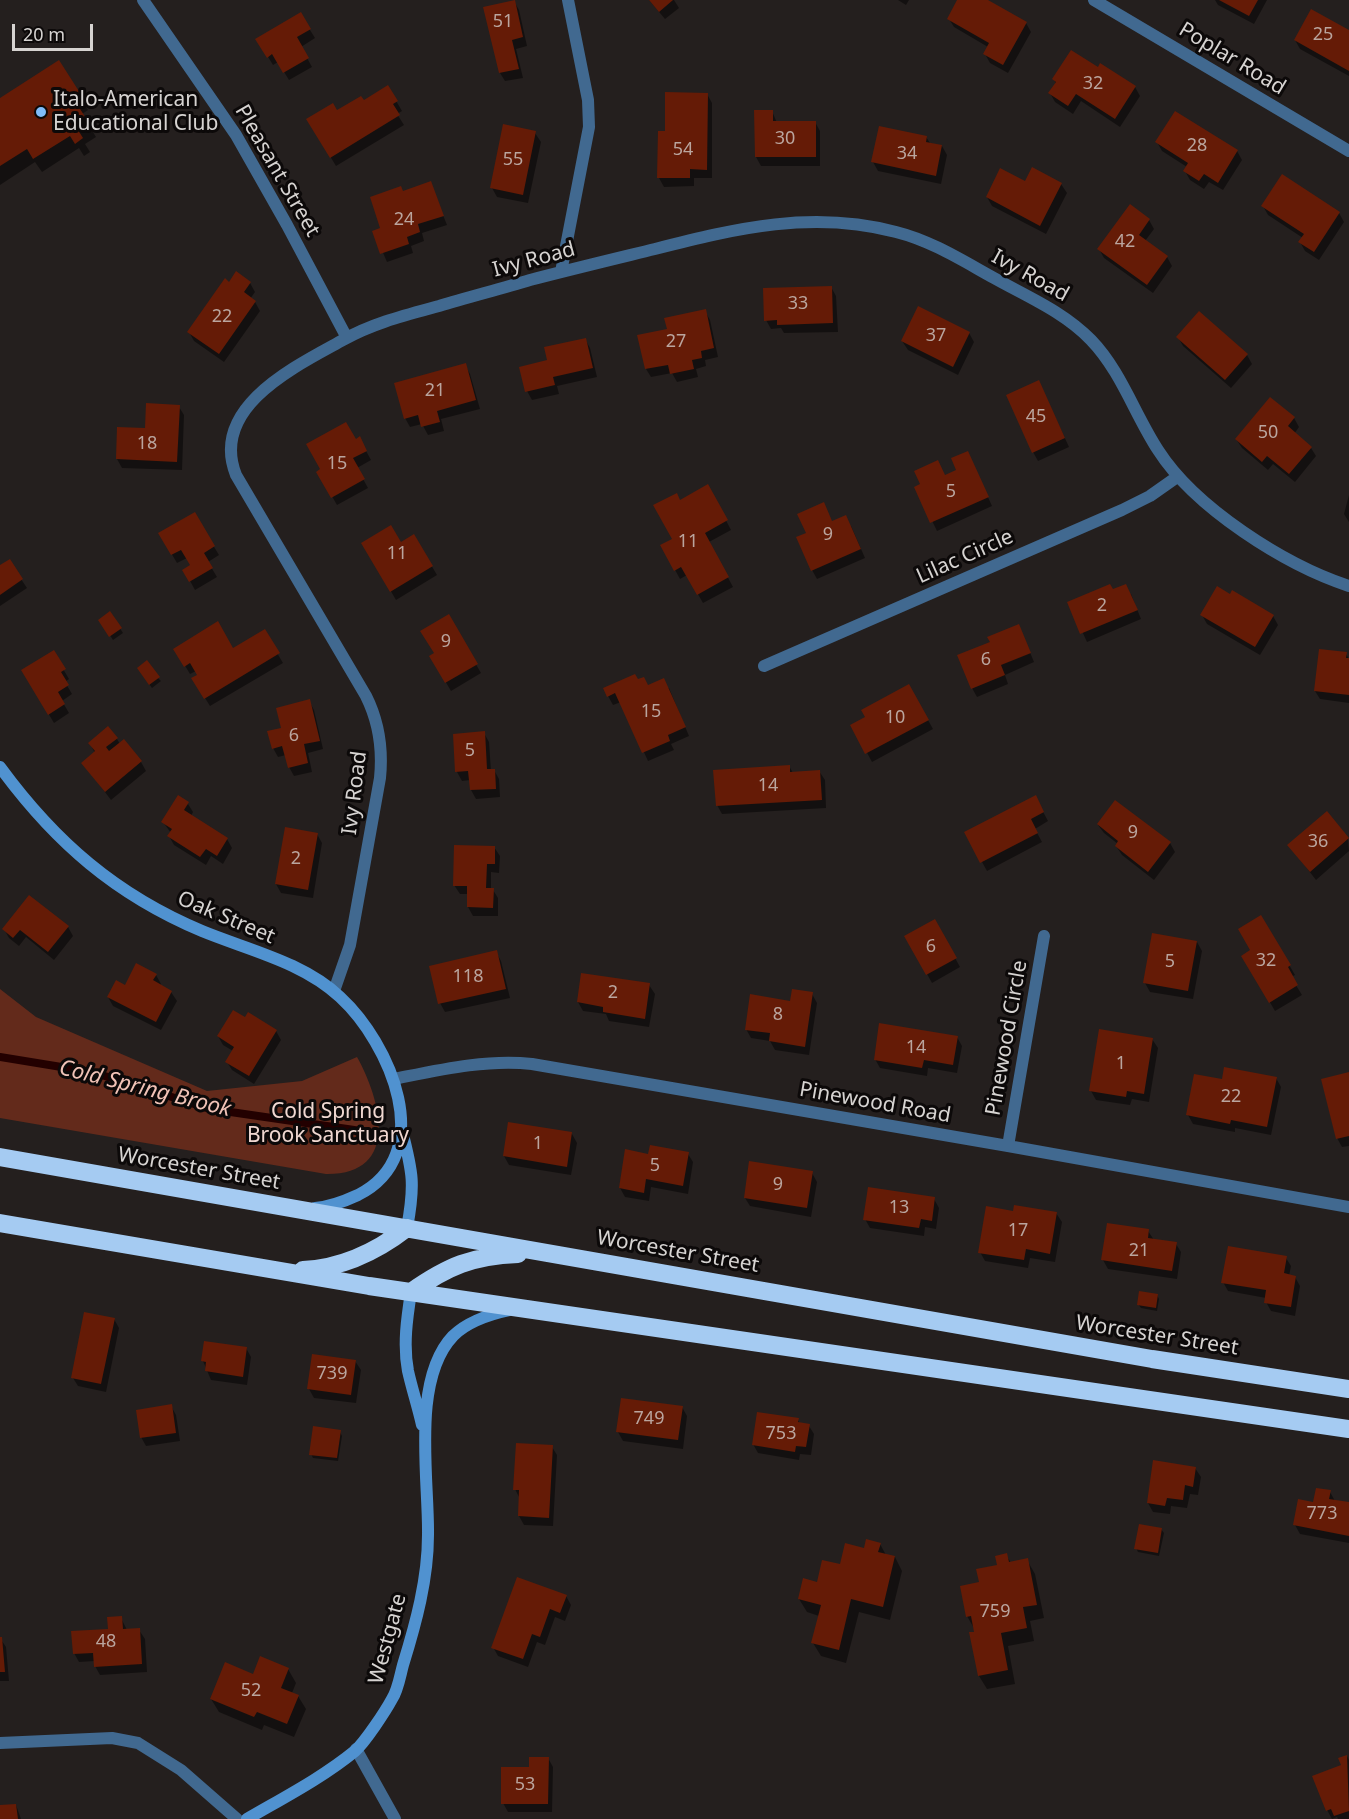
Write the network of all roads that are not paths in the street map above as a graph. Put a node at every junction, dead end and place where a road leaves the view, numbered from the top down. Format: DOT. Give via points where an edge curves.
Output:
graph roads {
  1 [pos="143,0"];
  2 [pos="568,0"];
  3 [pos="1094,0"];
  4 [pos="1349,152"];
  5 [pos="561,272"];
  6 [pos="347,338"];
  7 [pos="1177,477"];
  8 [pos="1349,586"];
  9 [pos="764,666"];
  10 [pos="0,767"];
  11 [pos="1044,936"];
  12 [pos="334,991"];
  13 [pos="394,1078"];
  14 [pos="400,1124"];
  15 [pos="1008,1146"];
  16 [pos="0,1157"];
  17 [pos="1349,1208"];
  18 [pos="296,1209"];
  19 [pos="0,1223"];
  20 [pos="407,1228"];
  21 [pos="559,1254"];
  22 [pos="272,1270"];
  23 [pos="411,1292"];
  24 [pos="521,1307"];
  25 [pos="1349,1389"];
  26 [pos="1349,1429"];
  27 [pos="425,1435"];
  28 [pos="0,1743"];
  29 [pos="356,1749"];
  30 [pos="237,1819"];
  31 [pos="247,1819"];
  32 [pos="395,1819"];
  1 -- 6 [label="street, Pleasant Street" via="236,135"];
  2 -- 5 [label="street" via="588,100 589,127"];
  3 -- 4 [label="street, Poplar Road"];
  5 -- 6 [label="street, Ivy Road" via="399,317"];
  5 -- 7 [label="street, Ivy Road" via="728,230 768,224 843,223 914,237 1050,309 1081,330 1106,357"];
  6 -- 12 [label="street, Ivy Road" via="291,370 256,396 238,421 230,448 236,475 366,696 380,735 380,778 366,859 350,945"];
  7 -- 8 [label="street, Ivy Road" via="1210,507 1260,542"];
  7 -- 9 [label="street, Lilac Circle" via="1122,510"];
  10 -- 12 [label="street, Oak Street" via="55,834 121,887 178,920 293,967"];
  11 -- 15 [label="street, Pinewood Circle"];
  12 -- 13 [label="street, Oak Street" via="376,1041"];
  13 -- 14 [label="street, Oak Street"];
  13 -- 15 [label="street, Pinewood Road" via="467,1065 532,1064"];
  14 -- 18 [label="street, Oak Street" via="394,1159 371,1186 332,1205"];
  14 -- 20 [label="street, Oak Street" via="413,1173"];
  15 -- 17 [label="street, Pinewood Road"];
  16 -- 18 [label="highway, Worcester Street"];
  18 -- 20 [label="highway, Worcester Street"];
  19 -- 22 [label="highway"];
  20 -- 21 [label="highway, Worcester Street"];
  20 -- 22 [label="highway" via="378,1249 347,1262 312,1269"];
  21 -- 23 [label="highway" via="471,1259"];
  21 -- 25 [label="highway, Worcester Street" via="1152,1359"];
  22 -- 23 [label="highway"];
  23 -- 24 [label="highway"];
  23 -- 27 [label="street, Westgate" via="406,1356"];
  24 -- 26 [label="highway"];
  24 -- 27 [label="street, Westgate" via="474,1322 448,1343 430,1387"];
  27 -- 29 [label="street, Westgate" via="428,1536 420,1601 393,1698"];
  28 -- 30 [label="street" via="112,1738 138,1743 180,1770"];
  29 -- 31 [label="street, Westgate" via="306,1785"];
  29 -- 32 [label="street"];
}
